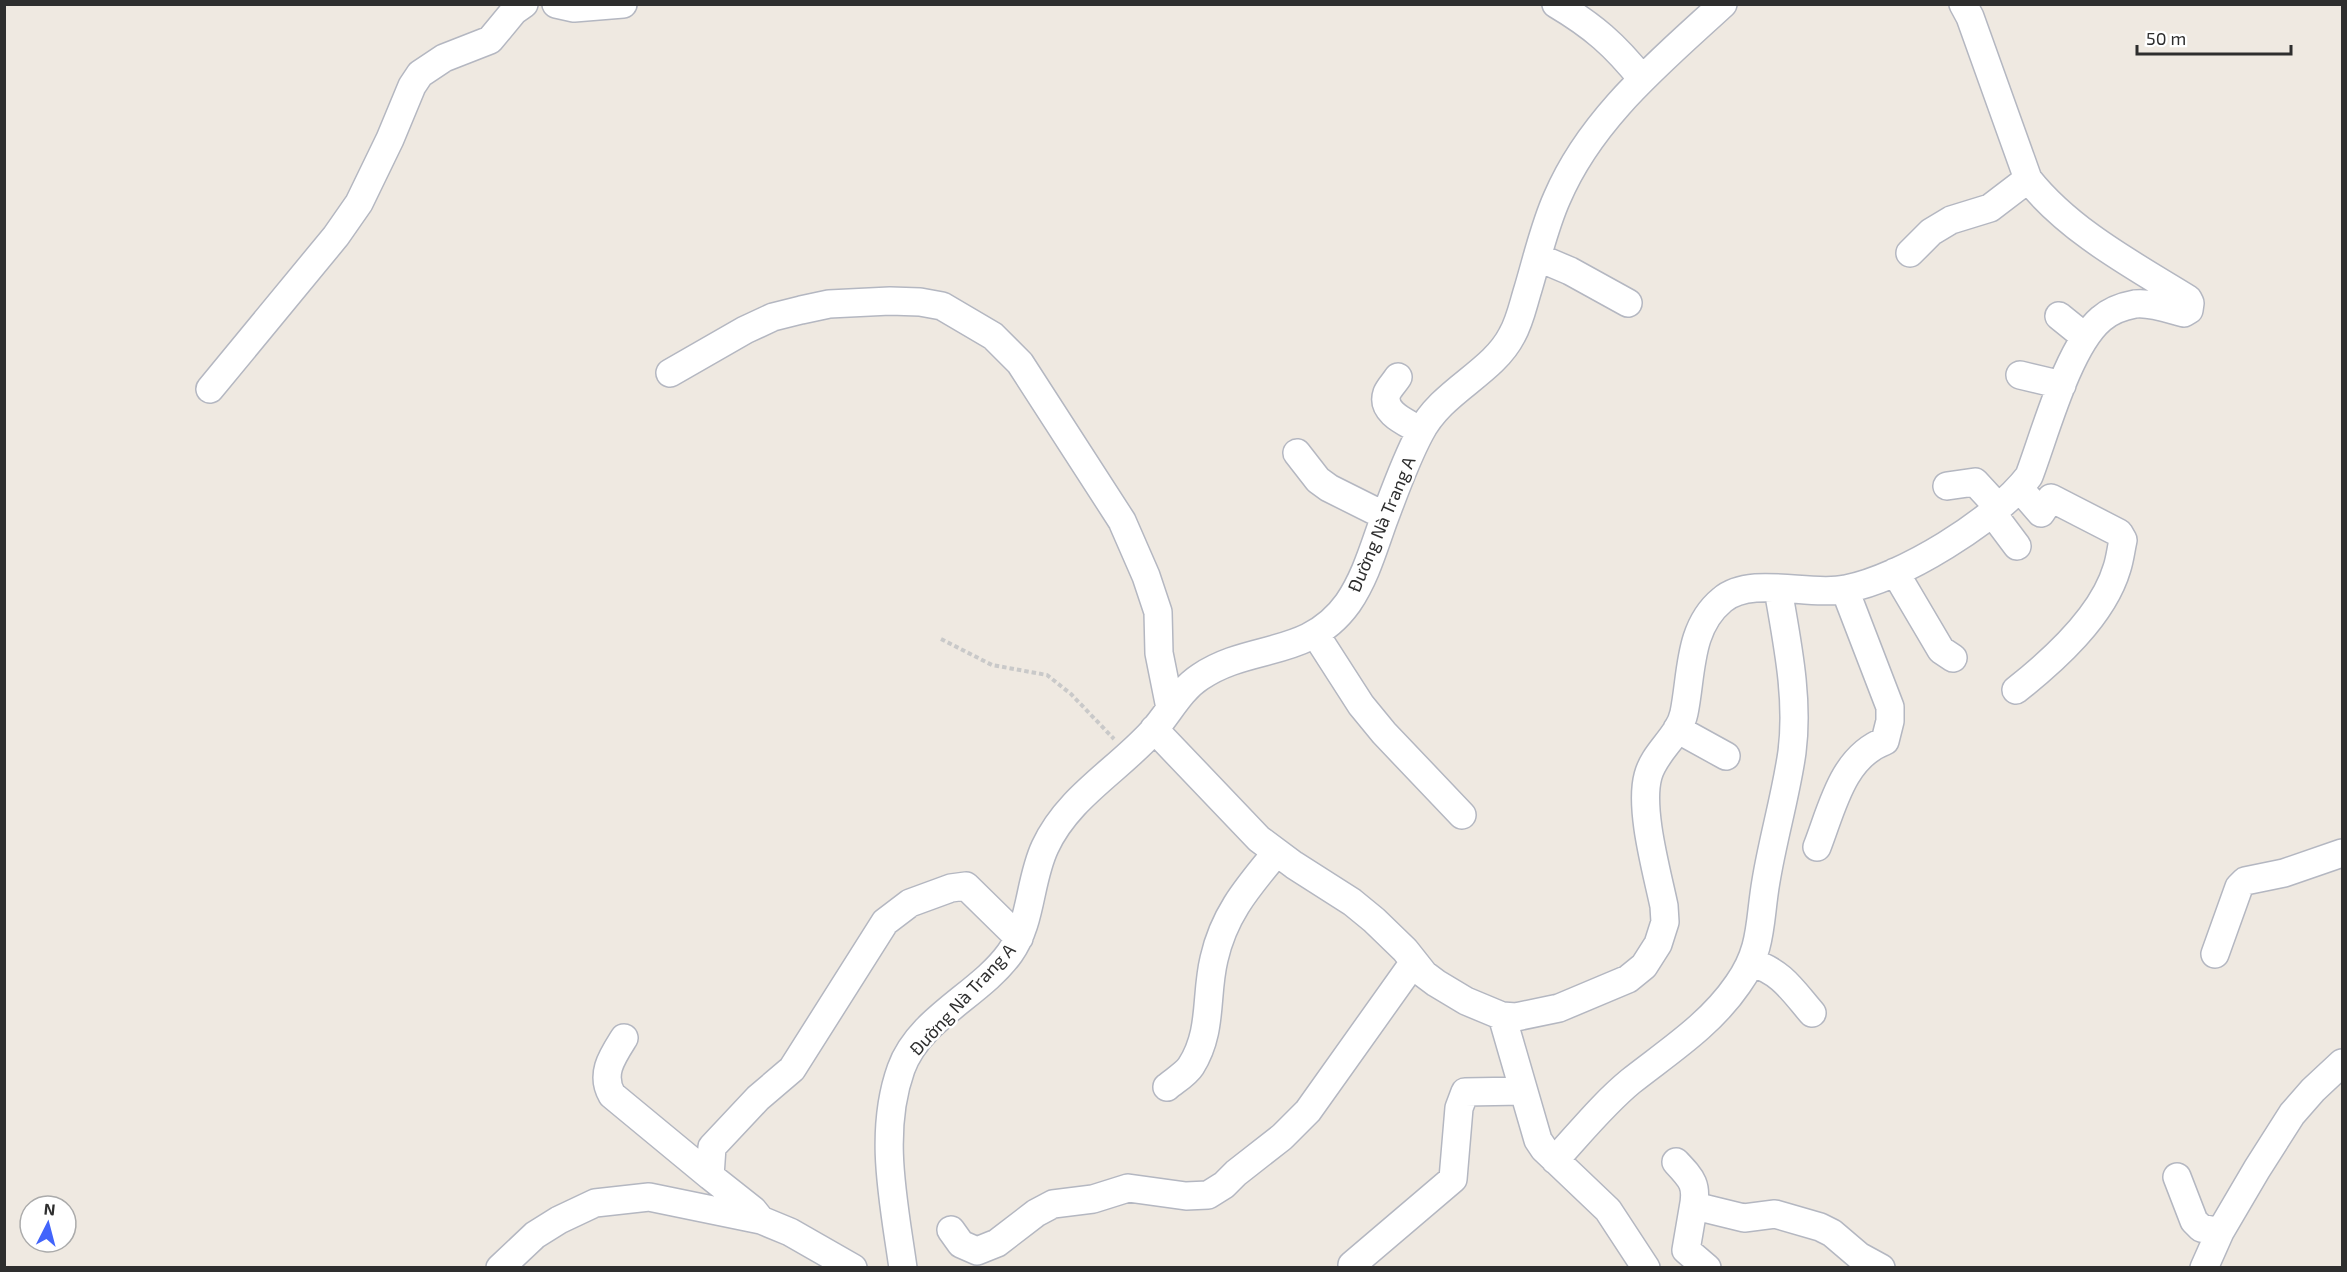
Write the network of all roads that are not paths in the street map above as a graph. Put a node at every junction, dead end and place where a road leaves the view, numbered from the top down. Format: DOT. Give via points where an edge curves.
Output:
graph roads {
  1 [pos="524,4"];
  2 [pos="556,4"];
  3 [pos="623,4"];
  4 [pos="1556,4"];
  5 [pos="1723,4"];
  6 [pos="1963,4"];
  7 [pos="1642,79"];
  8 [pos="2028,179"];
  9 [pos="1910,253"];
  10 [pos="1537,257"];
  11 [pos="1628,303"];
  12 [pos="2059,316"];
  13 [pos="2085,337"];
  14 [pos="670,374"];
  15 [pos="2020,375"];
  16 [pos="1398,376"];
  17 [pos="2062,385"];
  18 [pos="210,389"];
  19 [pos="1421,431"];
  20 [pos="1297,453"];
  21 [pos="1947,486"];
  22 [pos="2020,489"];
  23 [pos="1996,511"];
  24 [pos="1385,516"];
  25 [pos="2017,546"];
  26 [pos="1895,572"];
  27 [pos="1778,589"];
  28 [pos="1845,590"];
  29 [pos="1316,635"];
  30 [pos="1953,658"];
  31 [pos="2016,690"];
  32 [pos="1162,719"];
  33 [pos="1677,729"];
  34 [pos="1726,756"];
  35 [pos="1462,815"];
  36 [pos="1817,848"];
  37 [pos="1276,853"];
  38 [pos="2343,853"];
  39 [pos="1019,938"];
  40 [pos="2215,954"];
  41 [pos="1414,962"];
  42 [pos="1752,963"];
  43 [pos="1812,1013"];
  44 [pos="1502,1016"];
  45 [pos="624,1038"];
  46 [pos="2343,1063"];
  47 [pos="1167,1087"];
  48 [pos="1523,1090"];
  49 [pos="1555,1160"];
  50 [pos="1676,1162"];
  51 [pos="710,1176"];
  52 [pos="2177,1177"];
  53 [pos="1693,1209"];
  54 [pos="761,1220"];
  55 [pos="951,1230"];
  56 [pos="2220,1232"];
  57 [pos="1352,1265"];
  58 [pos="500,1268"];
  59 [pos="853,1268"];
  60 [pos="903,1268"];
  61 [pos="1646,1268"];
  62 [pos="1707,1268"];
  63 [pos="1881,1268"];
  64 [pos="2204,1268"];
  1 -- 18 [label="street" via="490,40 444,58 420,74 358,203 336,236"];
  2 -- 3 [label="street" via="574,8"];
  4 -- 7 [label="street" via="1619,50"];
  5 -- 7 [label="street, Đường Nà Trang A"];
  6 -- 8 [label="street"];
  7 -- 10 [label="street, Đường Nà Trang A" via="1572,166"];
  8 -- 9 [label="street" via="1990,208 1951,220 1931,232"];
  8 -- 13 [label="street" via="2085,232 2190,303 2184,313 2137,304 2118,309 2102,318"];
  10 -- 11 [label="street"];
  10 -- 19 [label="street, Đường Nà Trang A" via="1511,338 1497,357 1440,404"];
  12 -- 13 [label="street"];
  13 -- 17 [label="street"];
  14 -- 32 [label="street" via="773,317 829,304 890,301 942,306 993,336 1020,363 1131,540 1158,612"];
  15 -- 17 [label="street"];
  16 -- 19 [label="street" via="1386,394 1386,404 1391,413"];
  17 -- 22 [label="street" via="2029,476"];
  19 -- 24 [label="street, Đường Nà Trang A"];
  20 -- 24 [label="street" via="1329,488"];
  21 -- 23 [label="street" via="1975,482"];
  22 -- 23 [label="street"];
  22 -- 31 [label="street" via="2041,513 2051,498 2119,532 2123,540 2118,567 2100,603 2048,665"];
  23 -- 25 [label="street"];
  23 -- 26 [label="street" via="1926,557"];
  24 -- 29 [label="street, Đường Nà Trang A" via="1358,588"];
  26 -- 28 [label="street"];
  26 -- 30 [label="street" via="1941,650"];
  27 -- 28 [label="street"];
  27 -- 33 [label="street" via="1732,592 1706,616 1698,631 1683,716"];
  27 -- 42 [label="street" via="1793,705 1792,751"];
  28 -- 36 [label="street" via="1890,707 1890,721 1885,741 1872,746 1849,769"];
  29 -- 32 [label="street, Đường Nà Trang A" via="1202,676 1185,689"];
  29 -- 35 [label="street" via="1372,719"];
  32 -- 37 [label="street" via="1259,838"];
  32 -- 39 [label="street, Đường Nà Trang A" via="1058,822 1038,864"];
  33 -- 34 [label="street"];
  33 -- 44 [label="street" via="1648,776 1646,804 1665,922 1658,944 1644,966 1628,979 1559,1008"];
  37 -- 41 [label="street" via="1352,902 1392,936"];
  37 -- 47 [label="street" via="1231,911 1214,958 1209,1016 1202,1040 1190,1067"];
  38 -- 40 [label="street" via="2284,873 2245,881 2239,887"];
  39 -- 51 [label="street" via="966,886 910,903 885,921 792,1069 712,1147"];
  39 -- 60 [label="street, Đường Nà Trang A" via="1007,957 921,1036 902,1066 890,1117 889,1154"];
  41 -- 44 [label="street" via="1436,983"];
  41 -- 55 [label="street" via="1308,1111 1282,1137 1208,1195 1128,1188 1093,1199 1053,1204 997,1244 977,1251 961,1244"];
  42 -- 43 [label="street" via="1777,973"];
  42 -- 49 [label="street" via="1701,1027 1614,1097"];
  44 -- 48 [label="street"];
  45 -- 51 [label="street" via="609,1062 607,1086 612,1095"];
  46 -- 56 [label="street" via="2292,1114"];
  48 -- 49 [label="street" via="1538,1140"];
  48 -- 57 [label="street" via="1465,1092 1459,1108 1453,1179"];
  49 -- 61 [label="street" via="1608,1210"];
  50 -- 53 [label="street" via="1694,1184"];
  51 -- 54 [label="street"];
  52 -- 56 [label="street" via="2194,1221 2201,1228"];
  53 -- 62 [label="street" via="1686,1250"];
  53 -- 63 [label="street" via="1699,1207 1744,1218 1774,1214 1820,1227"];
  54 -- 58 [label="street" via="649,1197 595,1203 535,1235"];
  54 -- 59 [label="street"];
  56 -- 64 [label="street"];
}
